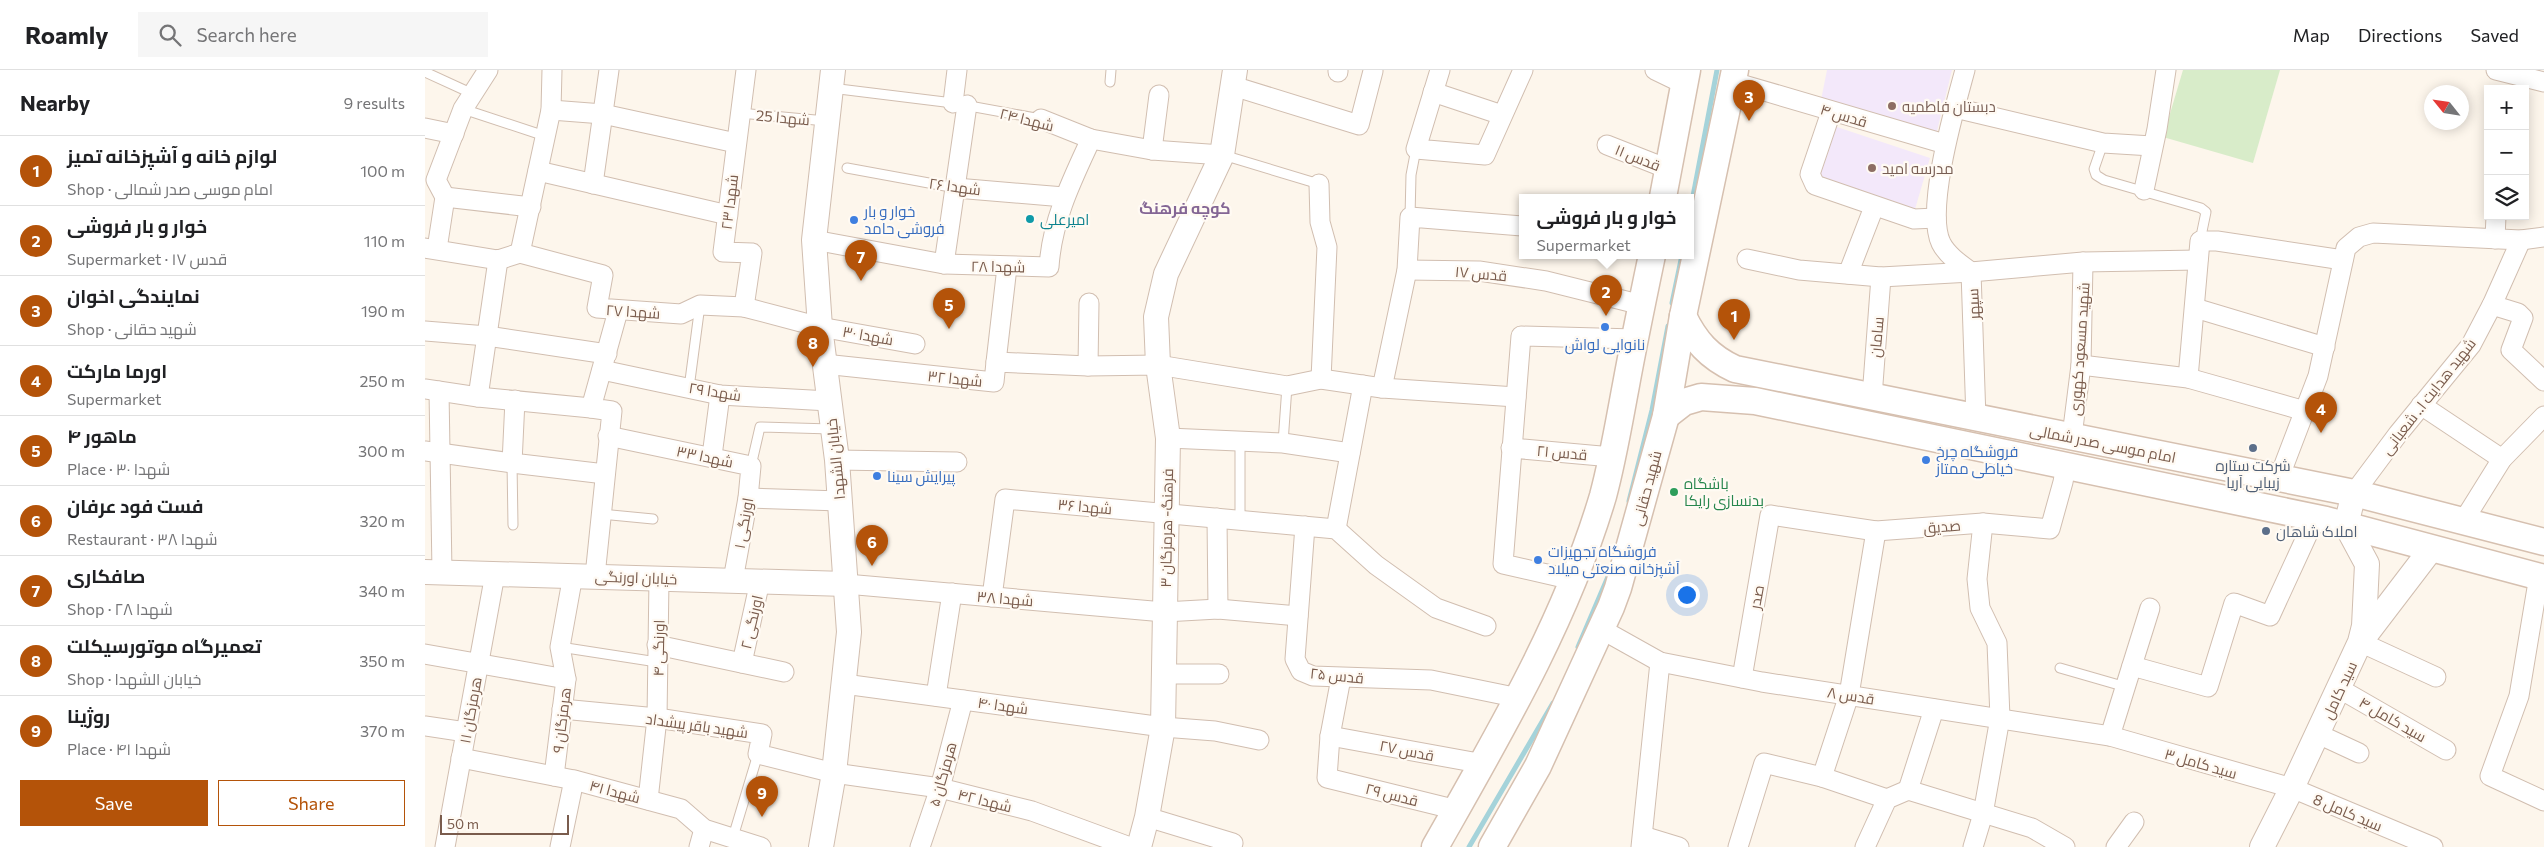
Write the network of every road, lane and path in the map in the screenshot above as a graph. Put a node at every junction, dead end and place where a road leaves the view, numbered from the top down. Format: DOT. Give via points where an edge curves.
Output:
graph roads {
  1 [pos="488,70"];
  2 [pos="551,70"];
  3 [pos="609,70"];
  4 [pos="746,70"];
  5 [pos="957,70"];
  6 [pos="1111,70"];
  7 [pos="1440,70"];
  8 [pos="1523,70"];
  9 [pos="1655,70"];
  10 [pos="1965,70"];
  11 [pos="2166,70"];
  12 [pos="1373,71"];
  13 [pos="425,72"];
  14 [pos="1684,75"];
  15 [pos="2500,77"];
  16 [pos="1234,78"];
  17 [pos="2542,78"];
  18 [pos="832,79"];
  19 [pos="1739,80"];
  20 [pos="1110,82"];
  21 [pos="1433,92"];
  22 [pos="1159,95"];
  23 [pos="468,102"];
  24 [pos="960,104"];
  25 [pos="1955,108"];
  26 [pos="551,110"];
  27 [pos="1831,112"];
  28 [pos="740,113"];
  29 [pos="603,114"];
  30 [pos="1502,115"];
  31 [pos="1041,120"];
  32 [pos="826,122"];
  33 [pos="425,128"];
  34 [pos="454,134"];
  35 [pos="545,136"];
  36 [pos="1091,139"];
  37 [pos="736,143"];
  38 [pos="2103,143"];
  39 [pos="1945,144"];
  40 [pos="1607,145"];
  41 [pos="2152,146"];
  42 [pos="1416,149"];
  43 [pos="1151,150"];
  44 [pos="1223,155"];
  45 [pos="847,168"];
  46 [pos="1668,169"];
  47 [pos="538,171"];
  48 [pos="593,184"];
  49 [pos="1319,184"];
  50 [pos="956,188"];
  51 [pos="2144,190"];
  52 [pos="1664,194"];
  53 [pos="445,197"];
  54 [pos="1064,197"];
  55 [pos="531,207"];
  56 [pos="1874,207"];
  57 [pos="728,215"];
  58 [pos="1410,217"];
  59 [pos="1936,218"];
  60 [pos="2496,220"];
  61 [pos="1519,226"];
  62 [pos="2544,237"];
  63 [pos="2495,239"];
  64 [pos="814,240"];
  65 [pos="2521,240"];
  66 [pos="2200,241"];
  67 [pos="431,249"];
  68 [pos="520,253"];
  69 [pos="1651,259"];
  70 [pos="1747,259"];
  71 [pos="498,260"];
  72 [pos="2198,260"];
  73 [pos="2343,260"];
  74 [pos="2083,262"];
  75 [pos="944,264"];
  76 [pos="1007,267"];
  77 [pos="1407,270"];
  78 [pos="1971,272"];
  79 [pos="1848,274"];
  80 [pos="1881,277"];
  81 [pos="1089,303"];
  82 [pos="2492,304"];
  83 [pos="700,305"];
  84 [pos="1642,305"];
  85 [pos="744,307"];
  86 [pos="2195,308"];
  87 [pos="618,311"];
  88 [pos="1683,316"];
  89 [pos="820,326"];
  90 [pos="425,331"];
  91 [pos="487,336"];
  92 [pos="1635,339"];
  93 [pos="915,344"];
  94 [pos="2325,347"];
  95 [pos="605,362"];
  96 [pos="996,362"];
  97 [pos="824,364"];
  98 [pos="2081,364"];
  99 [pos="1158,365"];
  100 [pos="1088,366"];
  101 [pos="1735,368"];
  102 [pos="2188,378"];
  103 [pos="1321,379"];
  104 [pos="2544,381"];
  105 [pos="1363,385"];
  106 [pos="1287,386"];
  107 [pos="689,388"];
  108 [pos="1382,388"];
  109 [pos="432,390"];
  110 [pos="719,395"];
  111 [pos="1515,396"];
  112 [pos="1872,396"];
  113 [pos="478,397"];
  114 [pos="1730,399"];
  115 [pos="515,400"];
  116 [pos="829,401"];
  117 [pos="2421,405"];
  118 [pos="591,408"];
  119 [pos="2305,411"];
  120 [pos="1666,416"];
  121 [pos="2544,416"];
  122 [pos="1976,419"];
  123 [pos="833,429"];
  124 [pos="608,436"];
  125 [pos="2072,436"];
  126 [pos="1167,438"];
  127 [pos="1240,442"];
  128 [pos="1283,444"];
  129 [pos="1511,448"];
  130 [pos="432,452"];
  131 [pos="1350,453"];
  132 [pos="712,456"];
  133 [pos="1612,456"];
  134 [pos="2502,459"];
  135 [pos="837,460"];
  136 [pos="957,462"];
  137 [pos="512,463"];
  138 [pos="2066,465"];
  139 [pos="751,466"];
  140 [pos="605,474"];
  141 [pos="2279,478"];
  142 [pos="2354,493"];
  143 [pos="749,498"];
  144 [pos="840,500"];
  145 [pos="601,514"];
  146 [pos="1165,514"];
  147 [pos="1770,515"];
  148 [pos="1217,518"];
  149 [pos="2315,518"];
  150 [pos="653,519"];
  151 [pos="1240,520"];
  152 [pos="2464,520"];
  153 [pos="1983,523"];
  154 [pos="513,525"];
  155 [pos="2347,525"];
  156 [pos="1305,526"];
  157 [pos="1336,529"];
  158 [pos="1876,531"];
  159 [pos="2544,542"];
  160 [pos="2432,548"];
  161 [pos="433,572"];
  162 [pos="495,574"];
  163 [pos="584,576"];
  164 [pos="2542,577"];
  165 [pos="659,579"];
  166 [pos="733,580"];
  167 [pos="1573,580"];
  168 [pos="760,582"];
  169 [pos="846,584"];
  170 [pos="952,593"];
  171 [pos="992,597"];
  172 [pos="2150,608"];
  173 [pos="1218,609"];
  174 [pos="1164,612"];
  175 [pos="1298,616"];
  176 [pos="1485,626"];
  177 [pos="1601,629"];
  178 [pos="2360,642"];
  179 [pos="560,647"];
  180 [pos="657,653"];
  181 [pos="425,654"];
  182 [pos="1660,662"];
  183 [pos="479,663"];
  184 [pos="742,663"];
  185 [pos="2132,666"];
  186 [pos="2060,668"];
  187 [pos="785,672"];
  188 [pos="1164,674"];
  189 [pos="1219,674"];
  190 [pos="2436,677"];
  191 [pos="1341,678"];
  192 [pos="1742,678"];
  193 [pos="566,679"];
  194 [pos="844,684"];
  195 [pos="2126,687"];
  196 [pos="2340,689"];
  197 [pos="1849,695"];
  198 [pos="936,696"];
  199 [pos="1519,698"];
  200 [pos="963,700"];
  201 [pos="1934,709"];
  202 [pos="562,710"];
  203 [pos="657,718"];
  204 [pos="2000,718"];
  205 [pos="425,726"];
  206 [pos="1163,727"];
  207 [pos="466,732"];
  208 [pos="2318,734"];
  209 [pos="1330,736"];
  210 [pos="2110,736"];
  211 [pos="1259,740"];
  212 [pos="2446,750"];
  213 [pos="758,754"];
  214 [pos="2359,754"];
  215 [pos="461,758"];
  216 [pos="1484,764"];
  217 [pos="834,773"];
  218 [pos="554,776"];
  219 [pos="1822,777"];
  220 [pos="574,780"];
  221 [pos="939,788"];
  222 [pos="2292,788"];
  223 [pos="1908,790"];
  224 [pos="1887,799"];
  225 [pos="648,800"];
  226 [pos="2544,801"];
  227 [pos="1457,810"];
  228 [pos="1983,814"];
  229 [pos="1147,816"];
  230 [pos="2134,822"];
  231 [pos="705,829"];
  232 [pos="733,837"];
  233 [pos="1642,842"];
  234 [pos="1233,843"];
  235 [pos="445,847"];
  236 [pos="560,847"];
  237 [pos="699,847"];
  238 [pos="761,847"];
  239 [pos="821,847"];
  240 [pos="920,847"];
  241 [pos="1130,847"];
  242 [pos="1139,847"];
  243 [pos="1435,847"];
  244 [pos="1492,847"];
  245 [pos="1679,847"];
  246 [pos="1738,847"];
  247 [pos="1865,847"];
  248 [pos="1973,847"];
  249 [pos="2065,847"];
  250 [pos="2116,847"];
  251 [pos="2261,847"];
  252 [pos="2432,847"];
  1 -- 23 [label="street"];
  2 -- 26 [label="street"];
  3 -- 29 [label="street"];
  4 -- 28 [label="street, شهدا ۲۳"];
  5 -- 24 [label="street"];
  6 -- 20 [label="lane"];
  7 -- 21 [label="street"];
  8 -- 30 [label="street"];
  9 -- 14 [label="street"];
  10 -- 25 [label="street"];
  11 -- 41 [label="street"];
  12 -- 16 [label="street" via="1359,125"];
  13 -- 23 [label="lane"];
  14 -- 46 [label="main road"];
  15 -- 17 [label="street"];
  16 -- 44 [label="street, فرهنگ- هرمزگان ۳"];
  18 -- 24 [label="lane, شهدا ۲۴"];
  18 -- 32 [label="street, خیابان الشهدا"];
  19 -- 27 [label="street, قدس ۴"];
  19 -- 88 [label="main road, شهید حقانی"];
  21 -- 30 [label="street"];
  21 -- 42 [label="street"];
  22 -- 43 [label="street"];
  23 -- 34 [label="street"];
  23 -- 35 [label="lane"];
  24 -- 31 [label="lane, شهدا ۲۴"];
  24 -- 50 [label="street"];
  25 -- 38 [label="street"];
  25 -- 39 [label="street"];
  26 -- 29 [label="street"];
  26 -- 35 [label="street"];
  27 -- 39 [label="street, قدس ۴"];
  27 -- 56 [label="street" via="1810,174 1811,180 1815,185"];
  28 -- 32 [label="lane, شهدا 25"];
  28 -- 37 [label="street, شهدا ۲۳"];
  29 -- 37 [label="street"];
  29 -- 48 [label="street"];
  30 -- 42 [label="street" via="1485,155"];
  31 -- 36 [label="street, شهدا ۲۴"];
  32 -- 64 [label="street, خیابان الشهدا"];
  33 -- 34 [label="street"];
  34 -- 53 [label="street" via="436,180"];
  35 -- 47 [label="street"];
  36 -- 43 [label="street, شهدا ۲۴"];
  36 -- 54 [label="street, شهدا ۲۸"];
  37 -- 57 [label="street, شهدا ۲۳"];
  38 -- 41 [label="street"];
  38 -- 51 [label="lane" via="2094,169 2096,175"];
  39 -- 59 [label="street"];
  40 -- 46 [label="street, قدس ۱۱"];
  41 -- 51 [label="street"];
  42 -- 58 [label="lane" via="1411,175"];
  43 -- 44 [label="street, شهدا ۲۴"];
  44 -- 49 [label="lane"];
  44 -- 99 [label="street, فرهنگ- هرمزگان ۳" via="1166,274 1156,317"];
  45 -- 50 [label="lane, شهدا ۲۶"];
  46 -- 52 [label="main road"];
  47 -- 48 [label="street"];
  47 -- 55 [label="street"];
  48 -- 57 [label="street"];
  49 -- 103 [label="street" via="1321,222 1327,247"];
  50 -- 54 [label="street, شهدا ۲۶"];
  50 -- 75 [label="street"];
  51 -- 66 [label="lane" via="2206,212"];
  53 -- 55 [label="street"];
  53 -- 67 [label="street"];
  54 -- 76 [label="street, شهدا ۲۸" via="1049,266"];
  55 -- 68 [label="street"];
  56 -- 59 [label="street" via="1914,219"];
  56 -- 79 [label="street"];
  57 -- 85 [label="street, شهدا ۲۳" via="723,252 752,254"];
  58 -- 61 [label="street"];
  58 -- 77 [label="street"];
  59 -- 78 [label="street" via="1941,242 1949,254"];
  60 -- 63 [label="street"];
  62 -- 65 [label="street"];
  63 -- 65 [label="street"];
  63 -- 73 [label="street" via="2373,233 2359,237 2346,248"];
  64 -- 75 [label="street, شهدا ۲۸"];
  64 -- 89 [label="street, خیابان الشهدا"];
  65 -- 82 [label="street, شهید هدایت ا.. شعبانی"];
  66 -- 72 [label="street"];
  66 -- 73 [label="street"];
  67 -- 71 [label="street"];
  68 -- 71 [label="street"];
  68 -- 87 [label="street, شهدا ۲۷" via="603,275 597,308"];
  69 -- 84 [label="main road"];
  70 -- 79 [label="street" via="1799,270"];
  71 -- 91 [label="street"];
  72 -- 74 [label="street, سپهر"];
  72 -- 86 [label="street"];
  73 -- 94 [label="street"];
  74 -- 78 [label="street, سپهر"];
  74 -- 98 [label="street, شهید مسعود کهوری"];
  75 -- 76 [label="street, شهدا ۲۸"];
  76 -- 96 [label="street"];
  77 -- 84 [label="street, قدس ۱۷" via="1479,271 1517,276"];
  77 -- 108 [label="street"];
  78 -- 80 [label="street"];
  78 -- 122 [label="street, سپهر"];
  79 -- 80 [label="street"];
  80 -- 112 [label="street, سامان"];
  81 -- 100 [label="street"];
  82 -- 104 [label="street" via="2523,318 2511,350"];
  82 -- 117 [label="street, شهید هدایت ا.. شعبانی" via="2471,345"];
  83 -- 85 [label="street, شهدا ۲۷"];
  83 -- 87 [label="street, شهدا ۲۷" via="681,314"];
  83 -- 107 [label="lane"];
  84 -- 92 [label="main road"];
  85 -- 89 [label="street, شهدا ۲۷"];
  86 -- 94 [label="street"];
  86 -- 102 [label="street"];
  87 -- 95 [label="street"];
  88 -- 101 [label="main road, امام موسی صدر شمالی" via="1692,336 1705,350 1718,361"];
  88 -- 120 [label="main road, شهید حقانی"];
  89 -- 93 [label="street, شهدا ۳۰"];
  89 -- 97 [label="street, خیابان الشهدا"];
  90 -- 91 [label="street, شهدا ۲۹"];
  91 -- 95 [label="street, شهدا ۲۹"];
  91 -- 113 [label="street"];
  92 -- 111 [label="street" via="1521,336"];
  92 -- 133 [label="main road"];
  94 -- 119 [label="street"];
  95 -- 107 [label="street, شهدا ۲۹"];
  95 -- 118 [label="street"];
  96 -- 97 [label="street, شهدا ۳۲" via="994,382"];
  96 -- 100 [label="street, شهدا ۳۲"];
  97 -- 116 [label="street, خیابان الشهدا"];
  98 -- 102 [label="street"];
  98 -- 125 [label="street, شهید مسعود کهوری"];
  99 -- 100 [label="street, شهدا ۳۲"];
  99 -- 106 [label="street, شهدا ۳۲"];
  99 -- 126 [label="street, فرهنگ- هرمزگان ۳"];
  101 -- 112 [label="main road, امام موسی صدر شمالی"];
  101 -- 114 [label="main road" via="1725,388"];
  102 -- 119 [label="street"];
  103 -- 105 [label="street"];
  103 -- 106 [label="street"];
  105 -- 108 [label="street"];
  105 -- 131 [label="street"];
  106 -- 128 [label="lane"];
  107 -- 110 [label="street, شهدا ۲۹"];
  108 -- 111 [label="street"];
  109 -- 113 [label="street"];
  109 -- 130 [label="street"];
  110 -- 116 [label="street, شهدا ۲۹"];
  110 -- 132 [label="street"];
  111 -- 129 [label="street"];
  112 -- 122 [label="main road, امام موسی صدر شمالی"];
  113 -- 115 [label="street"];
  114 -- 120 [label="main road, امام موسی صدر شمالی" via="1701,398 1684,402"];
  114 -- 138 [label="main road, امام موسی صدر شمالی" via="1755,401"];
  115 -- 118 [label="street"];
  115 -- 137 [label="street"];
  116 -- 123 [label="street, خیابان الشهدا"];
  117 -- 134 [label="street"];
  117 -- 142 [label="street, شهید هدایت ا.. شعبانی"];
  118 -- 124 [label="street, هرمزگان ۹" via="612,411"];
  119 -- 141 [label="street"];
  120 -- 177 [label="main road, شهید حقانی" via="1629,550"];
  121 -- 134 [label="street"];
  122 -- 125 [label="main road, امام موسی صدر شمالی"];
  123 -- 135 [label="street, خیابان الشهدا"];
  123 -- 139 [label="lane, شهدا ۳۳" via="760,428"];
  124 -- 132 [label="street, شهدا ۳۳"];
  124 -- 140 [label="street, هرمزگان ۹"];
  125 -- 141 [label="main road, امام موسی صدر شمالی"];
  126 -- 127 [label="street"];
  126 -- 146 [label="street, فرهنگ- هرمزگان ۳"];
  127 -- 128 [label="street"];
  127 -- 151 [label="lane"];
  128 -- 131 [label="street"];
  129 -- 133 [label="street, قدس ۲۱"];
  129 -- 167 [label="street" via="1503,564"];
  130 -- 137 [label="street"];
  130 -- 161 [label="street"];
  131 -- 157 [label="street"];
  132 -- 139 [label="street, شهدا ۳۳"];
  133 -- 167 [label="main road" via="1602,497"];
  134 -- 152 [label="street"];
  135 -- 136 [label="street"];
  135 -- 144 [label="street, خیابان الشهدا"];
  137 -- 140 [label="street"];
  137 -- 154 [label="lane"];
  138 -- 149 [label="main road, امام موسی صدر شمالی"];
  138 -- 153 [label="street, صدیق" via="2050,529"];
  139 -- 143 [label="street, اورنگی ۱"];
  140 -- 145 [label="street, هرمزگان ۹"];
  141 -- 142 [label="main road, امام موسی صدر شمالی"];
  142 -- 152 [label="main road, امام موسی صدر شمالی"];
  142 -- 155 [label="street"];
  143 -- 144 [label="street"];
  143 -- 166 [label="street, اورنگی ۱"];
  144 -- 169 [label="street, خیابان الشهدا"];
  145 -- 150 [label="lane"];
  145 -- 163 [label="street, هرمزگان ۹"];
  146 -- 148 [label="street, شهدا ۳۶"];
  146 -- 171 [label="street, شهدا ۳۶" via="1005,499"];
  146 -- 174 [label="street, فرهنگ- هرمزگان ۳"];
  147 -- 158 [label="street, صدیق"];
  147 -- 192 [label="street, صدر"];
  148 -- 151 [label="street, شهدا ۳۶"];
  148 -- 173 [label="street"];
  149 -- 155 [label="main road, امام موسی صدر شمالی"];
  149 -- 185 [label="street" via="2270,616 2234,603 2208,687"];
  151 -- 156 [label="street, شهدا ۳۶"];
  152 -- 159 [label="main road, امام موسی صدر شمالی"];
  153 -- 158 [label="street, صدیق"];
  153 -- 204 [label="street" via="1977,580 1980,608 1997,643"];
  155 -- 160 [label="main road, امام موسی صدر شمالی"];
  155 -- 178 [label="street, سید کامل" via="2367,564 2364,626"];
  156 -- 157 [label="street, شهدا ۳۶"];
  156 -- 175 [label="street, قدس ۲۵"];
  157 -- 176 [label="street" via="1376,566 1436,608"];
  158 -- 197 [label="street"];
  160 -- 164 [label="main road, امام موسی صدر شمالی"];
  160 -- 178 [label="street"];
  161 -- 162 [label="street, خیابان اورنگی"];
  162 -- 163 [label="street, خیابان اورنگی"];
  162 -- 183 [label="street, هرمزگان ۱۱"];
  163 -- 165 [label="street, خیابان اورنگی"];
  163 -- 179 [label="street, هرمزگان ۹"];
  164 -- 226 [label="street" via="2519,696 2490,776"];
  165 -- 166 [label="street, خیابان اورنگی"];
  165 -- 180 [label="street, اورنگی ۴"];
  166 -- 168 [label="street, خیابان اورنگی"];
  167 -- 199 [label="main road"];
  168 -- 169 [label="street, خیابان اورنگی"];
  168 -- 184 [label="street, اورنگی ۲"];
  169 -- 170 [label="street, شهدا ۳۸"];
  169 -- 194 [label="street, خیابان الشهدا" via="849,632"];
  170 -- 171 [label="street, شهدا ۳۸"];
  170 -- 198 [label="street"];
  171 -- 174 [label="street, شهدا ۳۸"];
  172 -- 185 [label="street"];
  173 -- 174 [label="street, شهدا ۳۸"];
  173 -- 175 [label="street, شهدا ۳۸"];
  174 -- 188 [label="street, فرهنگ- هرمزگان ۳"];
  175 -- 191 [label="street, قدس ۲۵" via="1295,659 1301,671 1313,676"];
  177 -- 182 [label="street, قدس ۸"];
  177 -- 244 [label="main road, شهید حقانی" via="1538,766"];
  178 -- 190 [label="street"];
  178 -- 196 [label="street, سید کامل"];
  179 -- 180 [label="lane"];
  179 -- 193 [label="street, هرمزگان ۹"];
  180 -- 184 [label="street"];
  180 -- 203 [label="street, اورنگی ۴"];
  181 -- 183 [label="street"];
  182 -- 192 [label="street, قدس ۸"];
  182 -- 233 [label="street"];
  183 -- 193 [label="street"];
  183 -- 207 [label="street, هرمزگان ۱۱"];
  184 -- 187 [label="street"];
  185 -- 195 [label="street"];
  186 -- 195 [label="lane"];
  188 -- 189 [label="street"];
  188 -- 206 [label="street, فرهنگ- هرمزگان ۳"];
  191 -- 199 [label="street, قدس ۲۵" via="1431,680"];
  191 -- 209 [label="street"];
  192 -- 197 [label="street, قدس ۸"];
  193 -- 202 [label="street, هرمزگان ۹"];
  194 -- 198 [label="street, شهدا ۴۰"];
  194 -- 217 [label="street, خیابان الشهدا"];
  195 -- 210 [label="street"];
  196 -- 208 [label="street, سید کامل"];
  196 -- 212 [label="street, سید کامل ۴"];
  197 -- 201 [label="street, قدس ۸"];
  197 -- 219 [label="street"];
  198 -- 200 [label="street, شهدا ۴۰"];
  199 -- 216 [label="main road"];
  200 -- 206 [label="street, شهدا ۴۰"];
  200 -- 221 [label="street, هرمزگان ۵"];
  201 -- 204 [label="street, قدس ۸"];
  201 -- 223 [label="street"];
  202 -- 203 [label="street, شهید باقر پیشداد"];
  202 -- 218 [label="street, هرمزگان ۹"];
  203 -- 213 [label="street, شهید باقر پیشداد" via="762,734"];
  203 -- 225 [label="street, اورنگی ۴"];
  204 -- 210 [label="street, قدس ۸"];
  204 -- 228 [label="street"];
  205 -- 207 [label="street"];
  206 -- 211 [label="street, شهدا ۴۰" via="1215,731"];
  206 -- 229 [label="street, فرهنگ- هرمزگان ۳"];
  207 -- 215 [label="street, هرمزگان ۱۱"];
  208 -- 214 [label="street"];
  208 -- 222 [label="street, سید کامل"];
  209 -- 216 [label="street, قدس ۲۷"];
  209 -- 227 [label="street, قدس ۲۹" via="1327,778"];
  210 -- 222 [label="street, سید کامل ۳"];
  213 -- 217 [label="street, شهید باقر پیشداد"];
  213 -- 232 [label="lane"];
  215 -- 218 [label="street, شهدا ۴۱"];
  215 -- 235 [label="street, هرمزگان ۱۱"];
  216 -- 227 [label="main road"];
  217 -- 221 [label="street, شهدا ۴۲"];
  217 -- 239 [label="street, خیابان الشهدا"];
  218 -- 220 [label="street, شهدا ۴۱"];
  219 -- 224 [label="street"];
  219 -- 246 [label="street" via="1765,763"];
  220 -- 225 [label="street, شهدا ۴۱"];
  220 -- 236 [label="street"];
  221 -- 240 [label="street, هرمزگان ۵"];
  221 -- 241 [label="street, شهدا ۴۲" via="1032,811"];
  222 -- 251 [label="street, سید کامل"];
  222 -- 252 [label="street, سید کامل 8"];
  223 -- 224 [label="street"];
  223 -- 228 [label="street"];
  224 -- 247 [label="street"];
  225 -- 231 [label="street, شهدا ۴۱" via="681,809"];
  227 -- 243 [label="main road"];
  228 -- 248 [label="street"];
  228 -- 249 [label="street" via="2032,828"];
  229 -- 234 [label="street"];
  229 -- 242 [label="street, فرهنگ- هرمزگان ۳"];
  230 -- 250 [label="street"];
  231 -- 232 [label="street, شهدا ۴۱"];
  231 -- 237 [label="street"];
  232 -- 238 [label="street, شهدا ۴۱"];
  233 -- 245 [label="street"];
}
